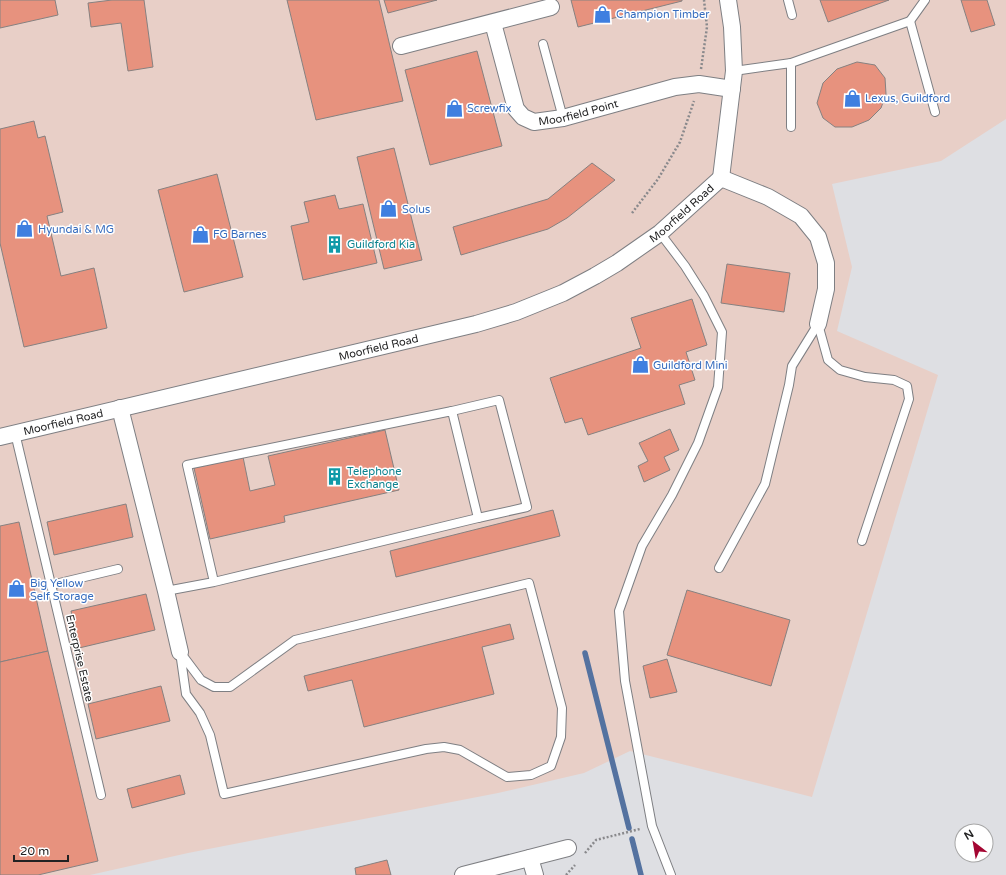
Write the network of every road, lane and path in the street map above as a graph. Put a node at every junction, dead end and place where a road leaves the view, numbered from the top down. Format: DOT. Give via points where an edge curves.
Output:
graph roads {
  1 [pos="704,0"];
  2 [pos="728,0"];
  3 [pos="788,0"];
  4 [pos="925,0"];
  5 [pos="551,7"];
  6 [pos="792,15"];
  7 [pos="910,21"];
  8 [pos="493,23"];
  9 [pos="543,44"];
  10 [pos="401,46"];
  11 [pos="791,63"];
  12 [pos="734,71"];
  13 [pos="699,84"];
  14 [pos="732,89"];
  15 [pos="935,112"];
  16 [pos="563,118"];
  17 [pos="792,127"];
  18 [pos="721,178"];
  19 [pos="632,213"];
  20 [pos="660,234"];
  21 [pos="818,324"];
  22 [pos="120,408"];
  23 [pos="452,411"];
  24 [pos="8,435"];
  25 [pos="478,518"];
  26 [pos="862,541"];
  27 [pos="719,568"];
  28 [pos="118,569"];
  29 [pos="214,582"];
  30 [pos="51,585"];
  31 [pos="166,591"];
  32 [pos="180,652"];
  33 [pos="101,795"];
  34 [pos="652,826"];
  35 [pos="568,848"];
  36 [pos="530,858"];
  37 [pos="581,858"];
  38 [pos="576,863"];
  39 [pos="463,875"];
  40 [pos="535,875"];
  41 [pos="566,875"];
  42 [pos="671,875"];
  1 -- 13 [label="path" via="707,27"];
  2 -- 12 [label="street"];
  3 -- 6 [label="lane"];
  4 -- 7 [label="lane"];
  5 -- 8 [label="street"];
  7 -- 11 [label="lane"];
  7 -- 15 [label="lane"];
  8 -- 10 [label="street"];
  8 -- 16 [label="street, Moorfield Point" via="516,109 523,117 534,122"];
  9 -- 16 [label="lane"];
  11 -- 12 [label="lane"];
  11 -- 17 [label="lane"];
  12 -- 14 [label="street"];
  13 -- 14 [label="street, Moorfield Point"];
  13 -- 16 [label="street, Moorfield Point" via="675,87"];
  13 -- 19 [label="path" via="680,142 658,179"];
  14 -- 18 [label="street"];
  18 -- 20 [label="street, Moorfield Road"];
  18 -- 21 [label="street" via="768,197 801,216 818,237 826,263 826,289"];
  20 -- 22 [label="street, Moorfield Road" via="596,276 516,312 476,324"];
  20 -- 34 [label="lane" via="704,296 722,332 718,387 698,442 672,495 642,546 619,611 625,681"];
  21 -- 26 [label="lane" via="828,360 840,370 865,377 894,380 907,386 909,399"];
  21 -- 27 [label="lane" via="792,366 765,484"];
  22 -- 24 [label="street, Moorfield Road"];
  22 -- 31 [label="street"];
  23 -- 25 [label="lane"];
  23 -- 25 [label="lane" via="499,400 526,507"];
  23 -- 29 [label="lane" via="187,464"];
  24 -- 30 [label="lane, Enterprise Estate"];
  25 -- 29 [label="lane"];
  28 -- 30 [label="lane"];
  29 -- 31 [label="lane"];
  30 -- 33 [label="lane, Enterprise Estate"];
  31 -- 32 [label="street"];
  32 -- 32 [label="lane" via="201,680 214,687 230,687 295,640 529,583 562,708 561,737 551,766 531,775 507,777 460,750 444,747 224,794 210,735 200,713 186,694"];
  34 -- 37 [label="path" via="596,840"];
  34 -- 42 [label="lane"];
  35 -- 36 [label="street"];
  36 -- 39 [label="street"];
  36 -- 40 [label="street"];
  38 -- 41 [label="path"];
}
